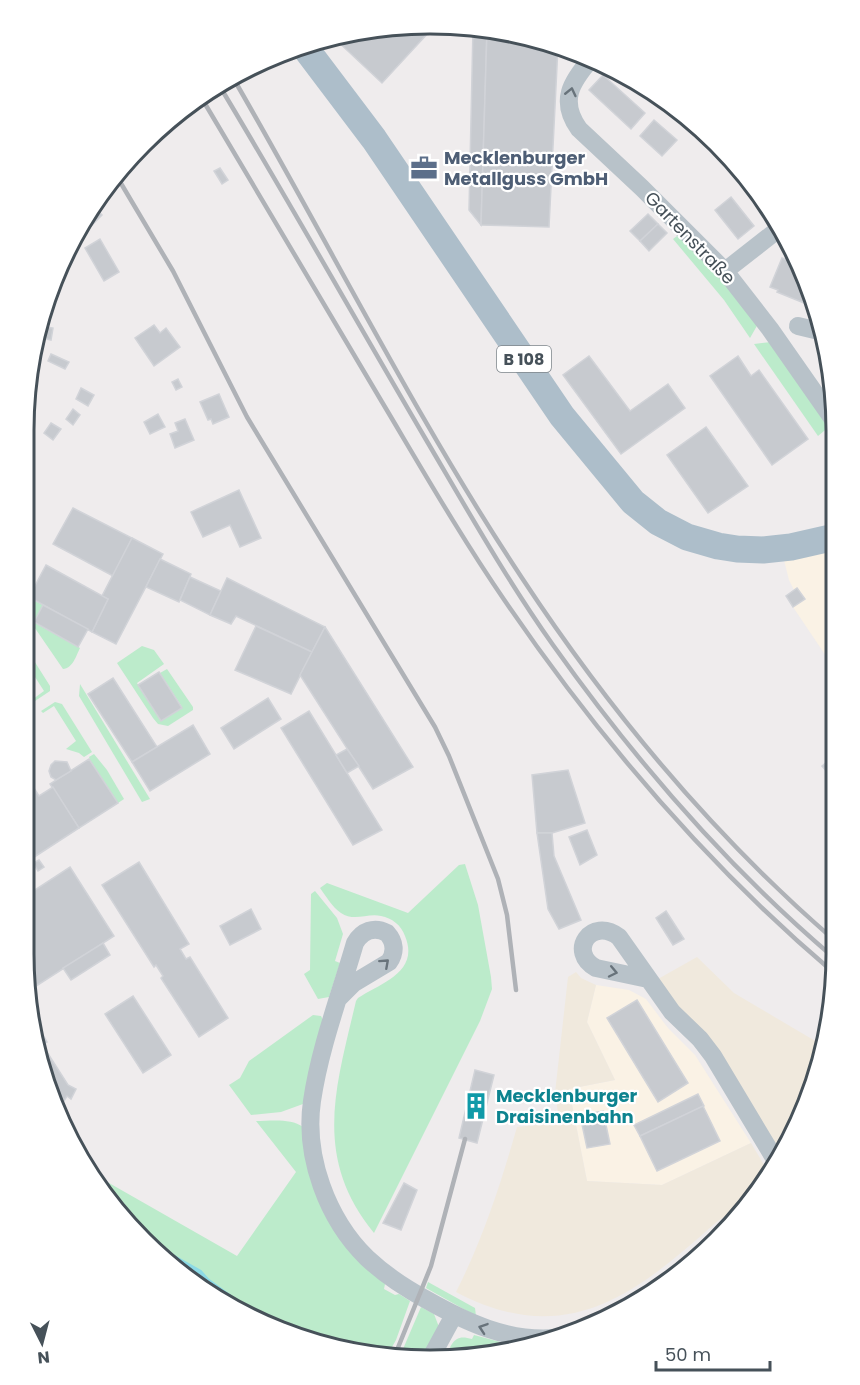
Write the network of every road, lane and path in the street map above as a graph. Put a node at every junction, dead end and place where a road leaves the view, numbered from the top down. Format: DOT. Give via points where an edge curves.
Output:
graph roads {
  1 [pos="309,53"];
  2 [pos="584,66"];
  3 [pos="774,233"];
  4 [pos="725,271"];
  5 [pos="798,326"];
  6 [pos="812,329"];
  7 [pos="825,408"];
  8 [pos="826,536"];
  9 [pos="648,979"];
  10 [pos="339,998"];
  11 [pos="772,1154"];
  12 [pos="454,1315"];
  13 [pos="529,1338"];
  14 [pos="435,1351"];
  1 -- 8 [label="main road, B 108" via="374,139 562,416 633,502 658,522 687,537 718,546 763,550 791,547"];
  4 -- 2 [label="street, Gartenstraße, one-way" via="579,129 570,113 569,94"];
  3 -- 4 [label="street"];
  4 -- 7 [label="street, Gartenstraße"];
  5 -- 6 [label="street"];
  9 -- 11 [label="street" via="713,1056"];
  10 -- 12 [label="street" via="312,1102 311,1139 324,1190 343,1228 367,1258 396,1282"];
  13 -- 12 [label="street, one-way" via="496,1332"];
  12 -- 14 [label="street"];
}
